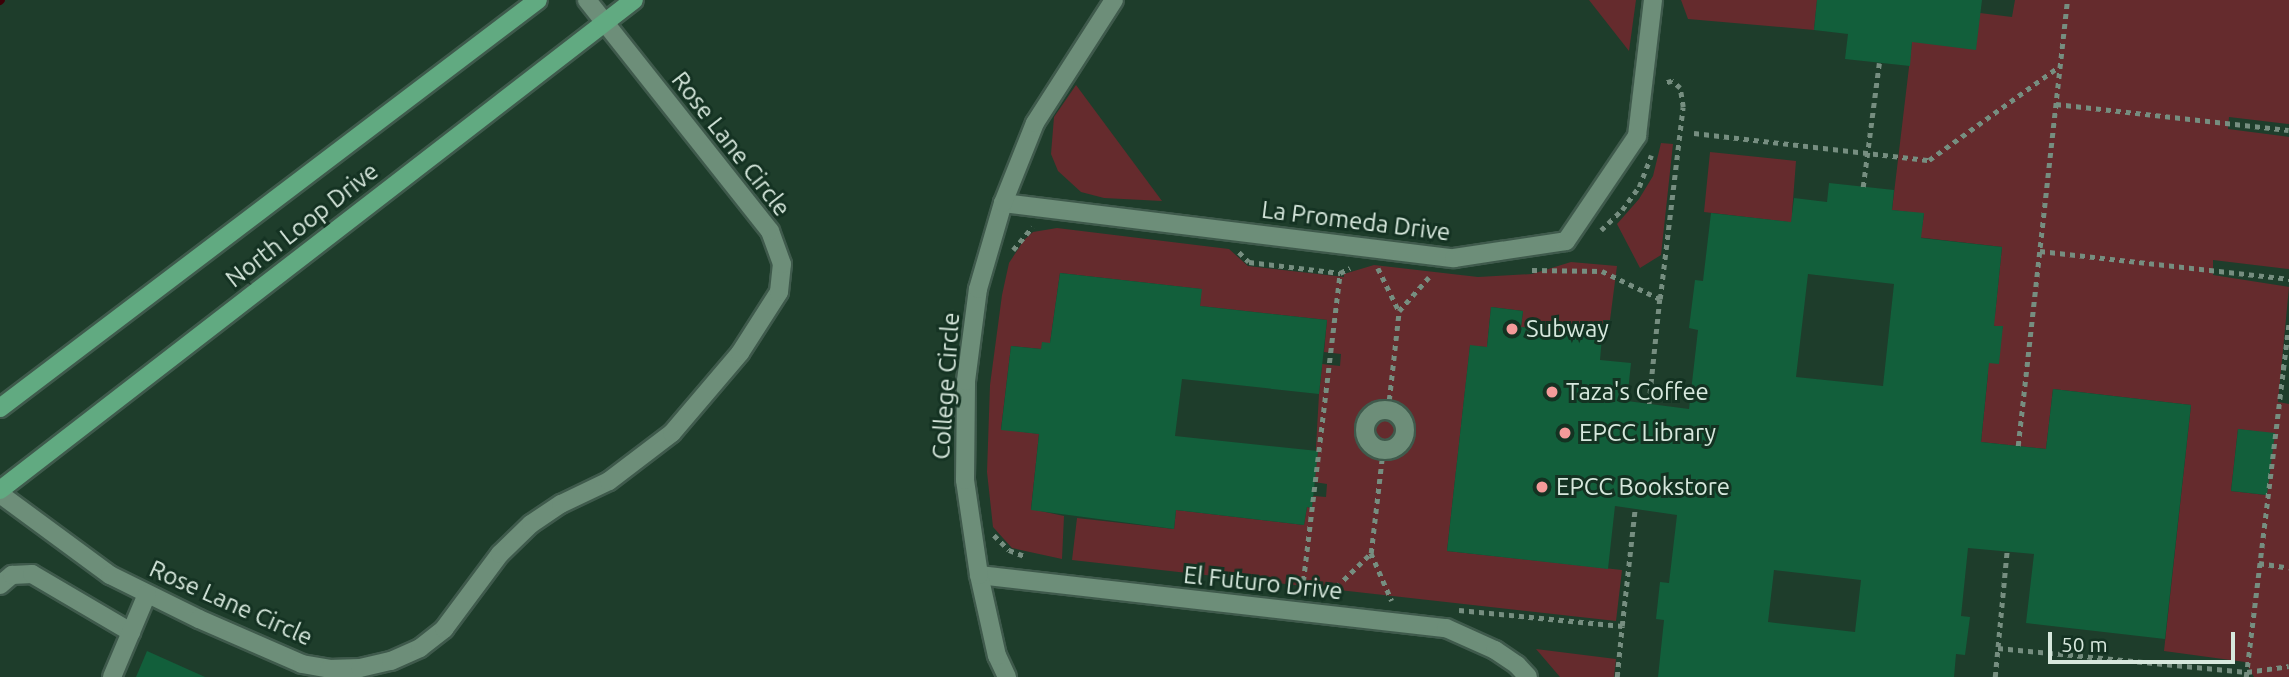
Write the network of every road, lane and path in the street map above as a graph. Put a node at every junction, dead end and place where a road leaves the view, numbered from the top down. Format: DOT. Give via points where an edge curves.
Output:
graph roads {
  1 [pos="538,0"];
  2 [pos="587,0"];
  3 [pos="634,0"];
  4 [pos="1114,0"];
  5 [pos="1653,0"];
  6 [pos="2067,0"];
  7 [pos="604,23"];
  8 [pos="1879,63"];
  9 [pos="2060,66"];
  10 [pos="1662,94"];
  11 [pos="2056,104"];
  12 [pos="2289,130"];
  13 [pos="1694,133"];
  14 [pos="1652,152"];
  15 [pos="1867,152"];
  16 [pos="1863,187"];
  17 [pos="1003,202"];
  18 [pos="1044,226"];
  19 [pos="1592,239"];
  20 [pos="1231,245"];
  21 [pos="2040,251"];
  22 [pos="1010,254"];
  23 [pos="1387,262"];
  24 [pos="1544,263"];
  25 [pos="1352,267"];
  26 [pos="1437,268"];
  27 [pos="1518,270"];
  28 [pos="1532,270"];
  29 [pos="1340,273"];
  30 [pos="2289,279"];
  31 [pos="1660,299"];
  32 [pos="1399,311"];
  33 [pos="2289,322"];
  34 [pos="2281,367"];
  35 [pos="2289,368"];
  36 [pos="1649,405"];
  37 [pos="0,408"];
  38 [pos="1388,410"];
  39 [pos="2018,446"];
  40 [pos="1383,450"];
  41 [pos="0,492"];
  42 [pos="1635,509"];
  43 [pos="989,529"];
  44 [pos="2007,551"];
  45 [pos="1371,553"];
  46 [pos="1040,559"];
  47 [pos="2259,563"];
  48 [pos="2289,568"];
  49 [pos="979,575"];
  50 [pos="0,585"];
  51 [pos="1289,590"];
  52 [pos="1302,592"];
  53 [pos="147,594"];
  54 [pos="1329,595"];
  55 [pos="1341,596"];
  56 [pos="1380,600"];
  57 [pos="1392,601"];
  58 [pos="1404,602"];
  59 [pos="1451,608"];
  60 [pos="1622,626"];
  61 [pos="131,632"];
  62 [pos="1998,648"];
  63 [pos="2289,666"];
  64 [pos="2247,675"];
  65 [pos="112,677"];
  66 [pos="1007,677"];
  67 [pos="1528,677"];
  68 [pos="1617,677"];
  69 [pos="1995,677"];
  1 -- 37 [label="main road, North Loop Drive"];
  2 -- 7 [label="street, Rose Lane Circle"];
  3 -- 7 [label="main road, North Loop Drive"];
  4 -- 17 [label="street, College Circle" via="1035,123"];
  5 -- 17 [label="street, La Promeda Drive" via="1637,136 1566,241 1454,258"];
  6 -- 9 [label="path"];
  7 -- 41 [label="main road, North Loop Drive"];
  7 -- 53 [label="street, Rose Lane Circle" via="771,231 779,250 779,292 726,371 672,433 639,461 531,524 500,554 444,629 420,648 391,661 360,668 302,664"];
  8 -- 15 [label="path"];
  9 -- 11 [label="path"];
  9 -- 15 [label="path" via="1929,160"];
  10 -- 31 [label="path" via="1663,82 1672,81 1680,88 1683,107"];
  11 -- 12 [label="path"];
  11 -- 21 [label="path"];
  13 -- 15 [label="path"];
  14 -- 19 [label="path" via="1639,187"];
  15 -- 16 [label="path"];
  17 -- 49 [label="street, College Circle" via="978,289 966,380 965,480"];
  18 -- 22 [label="path" via="1031,228"];
  20 -- 29 [label="path" via="1249,262"];
  21 -- 30 [label="path"];
  21 -- 39 [label="path"];
  23 -- 32 [label="path" via="1374,261"];
  24 -- 28 [label="path"];
  25 -- 29 [label="path"];
  26 -- 32 [label="path"];
  27 -- 28 [label="path"];
  28 -- 31 [label="path" via="1602,271"];
  29 -- 52 [label="path"];
  31 -- 36 [label="path"];
  32 -- 38 [label="path"];
  33 -- 34 [label="path"];
  34 -- 35 [label="path"];
  34 -- 47 [label="path"];
  38 -- 40 [label="street" via="1373,415 1366,427 1369,442"];
  38 -- 40 [label="street" via="1403,421 1405,434 1398,446"];
  40 -- 45 [label="path"];
  41 -- 53 [label="street, Rose Lane Circle" via="110,575"];
  42 -- 60 [label="path"];
  43 -- 46 [label="path" via="1009,550"];
  44 -- 62 [label="path"];
  45 -- 54 [label="path"];
  45 -- 57 [label="path"];
  47 -- 48 [label="path"];
  47 -- 64 [label="path"];
  49 -- 66 [label="street, College Circle"];
  49 -- 67 [label="street, El Futuro Drive" via="1446,628 1495,650"];
  50 -- 61 [label="street" via="12,575 32,573"];
  51 -- 52 [label="path"];
  52 -- 54 [label="path"];
  53 -- 61 [label="street"];
  54 -- 55 [label="path"];
  56 -- 57 [label="path"];
  57 -- 58 [label="path"];
  59 -- 60 [label="path"];
  60 -- 68 [label="path"];
  61 -- 65 [label="street"];
  62 -- 64 [label="path"];
  62 -- 69 [label="path"];
  63 -- 64 [label="path"];
}
